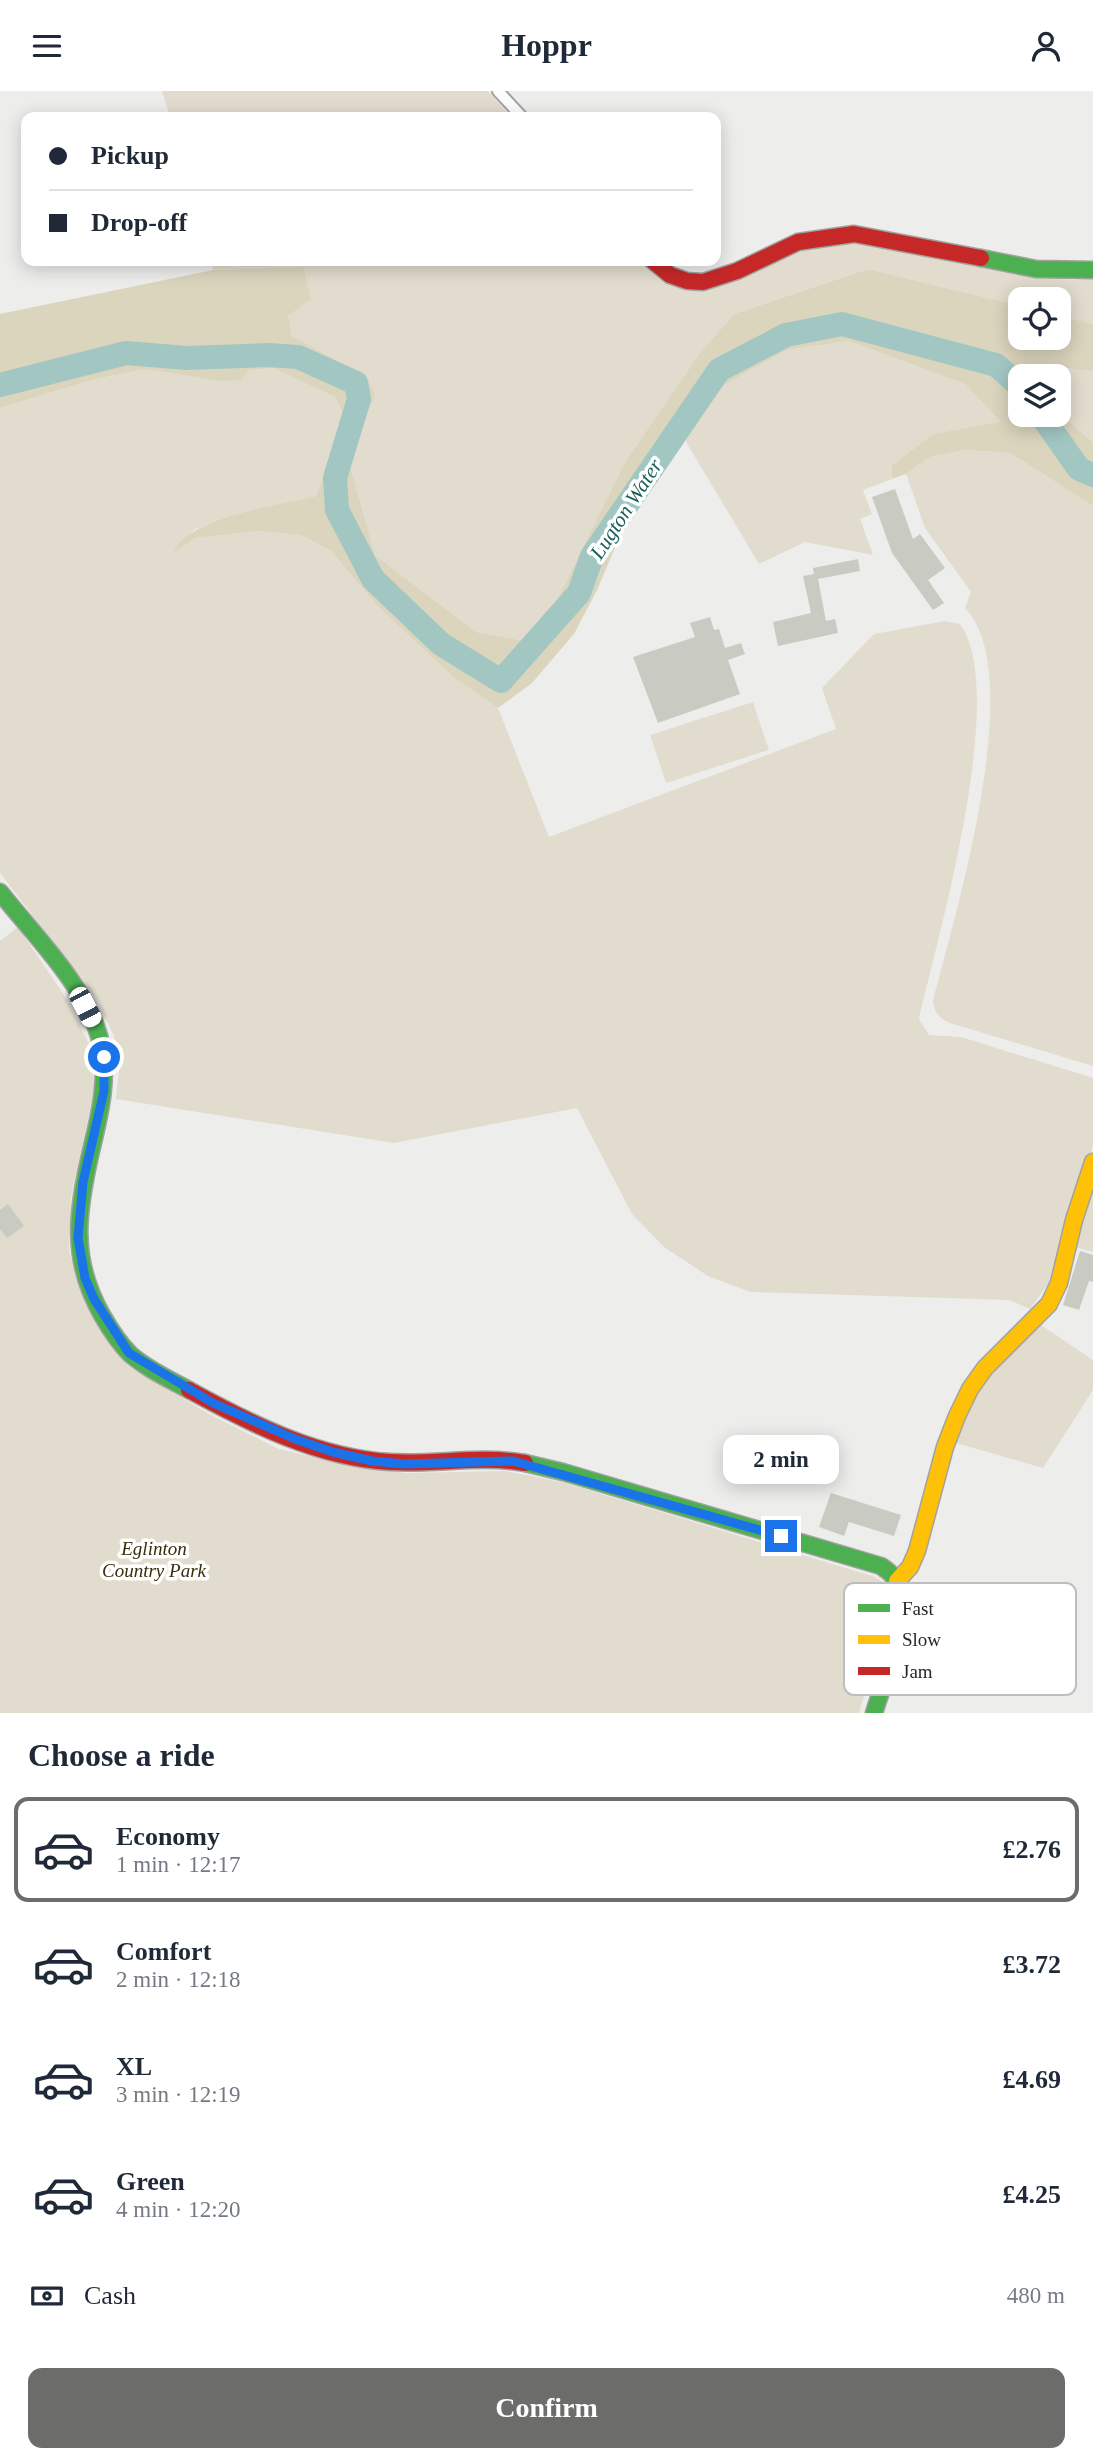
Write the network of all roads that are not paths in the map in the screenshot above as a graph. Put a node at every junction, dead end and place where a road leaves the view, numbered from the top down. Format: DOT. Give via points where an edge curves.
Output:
graph roads {
  1 [pos="498,91"];
  2 [pos="517,112"];
  3 [pos="659,266"];
  4 [pos="1093,270"];
  5 [pos="0,892"];
  6 [pos="1093,1163"];
  7 [pos="897,1581"];
  8 [pos="879,1695"];
  9 [pos="874,1713"];
  1 -- 2 [label="street"];
  3 -- 4 [label="main road" via="697,284 793,244 854,234 1036,269"];
  5 -- 7 [label="main road" via="65,977 99,1035 104,1091 83,1182 78,1238 94,1299 129,1353 213,1403 333,1452 404,1464 523,1463 877,1563"];
  6 -- 7 [label="main road" via="1059,1283 1049,1304 970,1389 945,1447 917,1551"];
  8 -- 9 [label="main road"];
}
